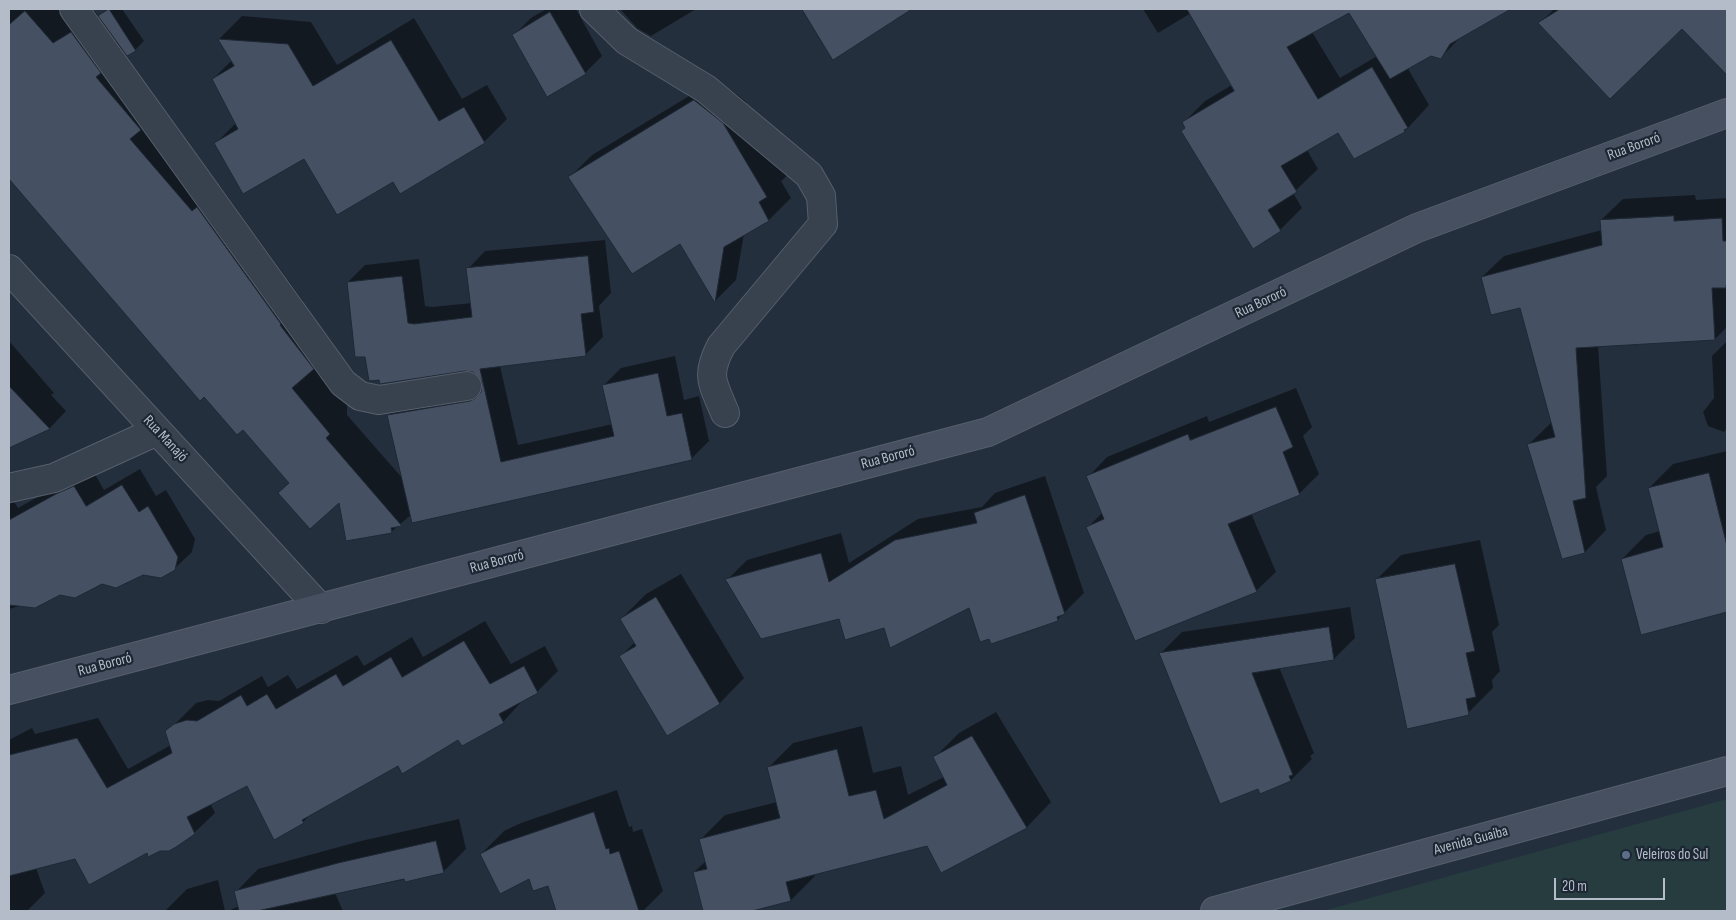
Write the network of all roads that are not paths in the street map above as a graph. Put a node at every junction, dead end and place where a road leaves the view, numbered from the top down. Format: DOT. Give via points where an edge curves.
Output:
graph roads {
  1 [pos="74,9"];
  2 [pos="603,13"];
  3 [pos="1727,113"];
  4 [pos="9,269"];
  5 [pos="467,386"];
  6 [pos="725,413"];
  7 [pos="158,431"];
  8 [pos="9,488"];
  9 [pos="320,609"];
  10 [pos="9,690"];
  11 [pos="1727,771"];
  12 [pos="1215,911"];
  1 -- 5 [label="street" via="343,383 360,396 379,400"];
  2 -- 6 [label="street" via="627,41 706,89 809,175 821,196 822,224 721,346 713,362 710,377"];
  3 -- 9 [label="street, Rua Bororó" via="1417,228 988,432"];
  4 -- 7 [label="street, Rua Manajó"];
  7 -- 8 [label="street" via="54,478"];
  7 -- 9 [label="street, Rua Manajó"];
  9 -- 10 [label="street, Rua Bororó"];
  11 -- 12 [label="street, Avenida Guaíba"];
}
